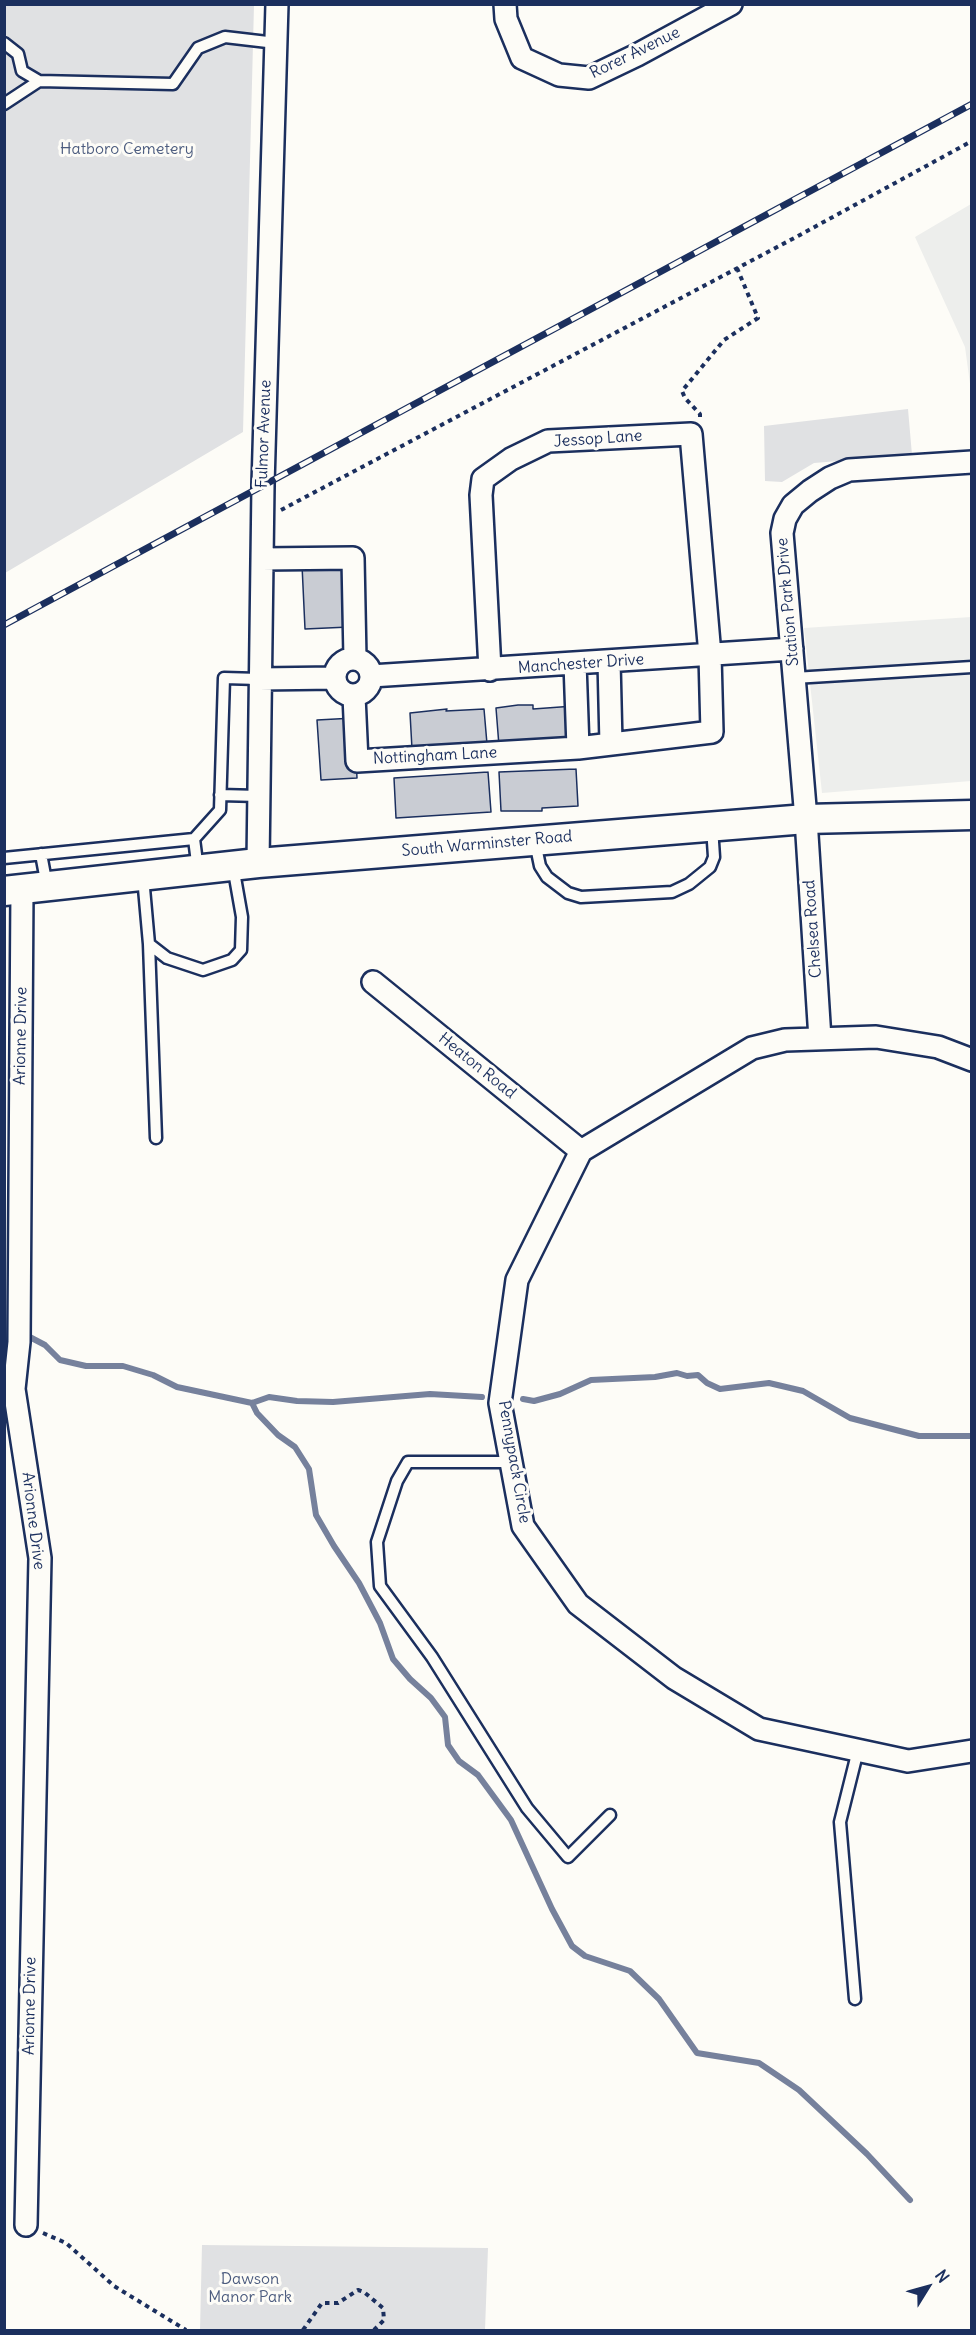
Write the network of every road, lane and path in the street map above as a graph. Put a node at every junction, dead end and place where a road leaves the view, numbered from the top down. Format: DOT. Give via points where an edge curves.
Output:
graph roads {
  1 [pos="277,4"];
  2 [pos="505,4"];
  3 [pos="731,4"];
  4 [pos="4,43"];
  5 [pos="276,43"];
  6 [pos="39,81"];
  7 [pos="4,104"];
  8 [pos="972,141"];
  9 [pos="737,268"];
  10 [pos="691,434"];
  11 [pos="972,462"];
  12 [pos="262,520"];
  13 [pos="262,559"];
  14 [pos="792,649"];
  15 [pos="710,655"];
  16 [pos="355,659"];
  17 [pos="609,661"];
  18 [pos="575,663"];
  19 [pos="972,667"];
  20 [pos="490,670"];
  21 [pos="371,676"];
  22 [pos="335,678"];
  23 [pos="794,678"];
  24 [pos="260,679"];
  25 [pos="354,696"];
  26 [pos="611,744"];
  27 [pos="578,748"];
  28 [pos="220,795"];
  29 [pos="259,796"];
  30 [pos="972,815"];
  31 [pos="806,819"];
  32 [pos="712,827"];
  33 [pos="194,839"];
  34 [pos="534,841"];
  35 [pos="41,854"];
  36 [pos="4,858"];
  37 [pos="246,864"];
  38 [pos="198,870"];
  39 [pos="143,876"];
  40 [pos="24,889"];
  41 [pos="149,944"];
  42 [pos="373,982"];
  43 [pos="820,1039"];
  44 [pos="972,1060"];
  45 [pos="156,1138"];
  46 [pos="581,1151"];
  47 [pos="511,1462"];
  48 [pos="858,1750"];
  49 [pos="972,1751"];
  50 [pos="610,1815"];
  51 [pos="855,1999"];
  52 [pos="26,2225"];
  53 [pos="186,2331"];
  54 [pos="303,2331"];
  55 [pos="374,2331"];
  1 -- 5 [label="street, Fulmor Avenue"];
  2 -- 3 [label="street, Rorer Avenue" via="506,19 522,58 559,75 589,78"];
  4 -- 6 [label="lane" via="18,54 22,71"];
  5 -- 6 [label="lane" via="225,37 198,48 173,84"];
  5 -- 12 [label="street, Fulmor Avenue"];
  6 -- 7 [label="lane"];
  8 -- 9 [label="path"];
  9 -- 10 [label="path" via="758,318 724,340 682,391 700,414 698,428"];
  9 -- 12 [label="path"];
  10 -- 15 [label="street"];
  10 -- 20 [label="street, Jessop Lane" via="548,441 511,459 483,479"];
  11 -- 14 [label="street, Station Park Drive" via="849,470 830,477 793,505 782,533"];
  12 -- 13 [label="street, Fulmor Avenue"];
  13 -- 16 [label="street" via="353,558"];
  13 -- 24 [label="street, Fulmor Avenue"];
  14 -- 15 [label="street, Manchester Drive"];
  14 -- 23 [label="street, Station Park Drive"];
  15 -- 17 [label="street, Manchester Drive"];
  15 -- 26 [label="street" via="712,732"];
  16 -- 21 [label="street" via="366,665"];
  16 -- 22 [label="street" via="343,662"];
  17 -- 18 [label="street, Manchester Drive"];
  17 -- 26 [label="street"];
  18 -- 20 [label="street, Manchester Drive"];
  18 -- 27 [label="street"];
  19 -- 23 [label="lane"];
  20 -- 21 [label="street, Manchester Drive"];
  21 -- 25 [label="street" via="364,692"];
  22 -- 24 [label="street"];
  22 -- 25 [label="street" via="339,689"];
  23 -- 31 [label="street, Station Park Drive"];
  24 -- 28 [label="lane" via="224,678"];
  24 -- 29 [label="street, Fulmor Avenue"];
  25 -- 27 [label="street, Nottingham Lane" via="357,761"];
  26 -- 27 [label="street"];
  28 -- 29 [label="lane"];
  28 -- 33 [label="lane" via="220,810"];
  29 -- 37 [label="street, Fulmor Avenue"];
  30 -- 31 [label="street, South Warminster Road"];
  31 -- 32 [label="street, South Warminster Road"];
  31 -- 43 [label="street, Chelsea Road"];
  32 -- 34 [label="street, South Warminster Road"];
  32 -- 34 [label="lane" via="714,857 710,867 672,892 581,897 568,893 540,866"];
  33 -- 35 [label="lane"];
  33 -- 38 [label="lane"];
  34 -- 37 [label="street, South Warminster Road"];
  35 -- 36 [label="lane"];
  35 -- 40 [label="lane"];
  37 -- 38 [label="street, South Warminster Road"];
  37 -- 41 [label="lane" via="241,950 232,960 203,970 167,957"];
  38 -- 39 [label="street, South Warminster Road"];
  39 -- 40 [label="street, South Warminster Road"];
  39 -- 41 [label="lane"];
  40 -- 52 [label="street, Arionne Drive" via="18,1342 14,1389 40,1558"];
  41 -- 45 [label="lane"];
  42 -- 46 [label="street, Heaton Road"];
  43 -- 44 [label="street" via="876,1037 938,1047"];
  43 -- 46 [label="street" via="785,1040 752,1048"];
  46 -- 47 [label="street, Pennypack Circle" via="517,1280 500,1403"];
  47 -- 48 [label="street, Pennypack Circle" via="523,1526 578,1604 674,1678 759,1729"];
  47 -- 50 [label="lane" via="408,1462 397,1481 377,1542 380,1586 432,1657 527,1808 568,1857"];
  48 -- 49 [label="street, Pennypack Circle" via="908,1761"];
  48 -- 51 [label="lane" via="840,1822"];
  52 -- 53 [label="path" via="66,2243 114,2286"];
  54 -- 55 [label="path" via="322,2303 338,2303 358,2290 383,2308 384,2320"];
}
